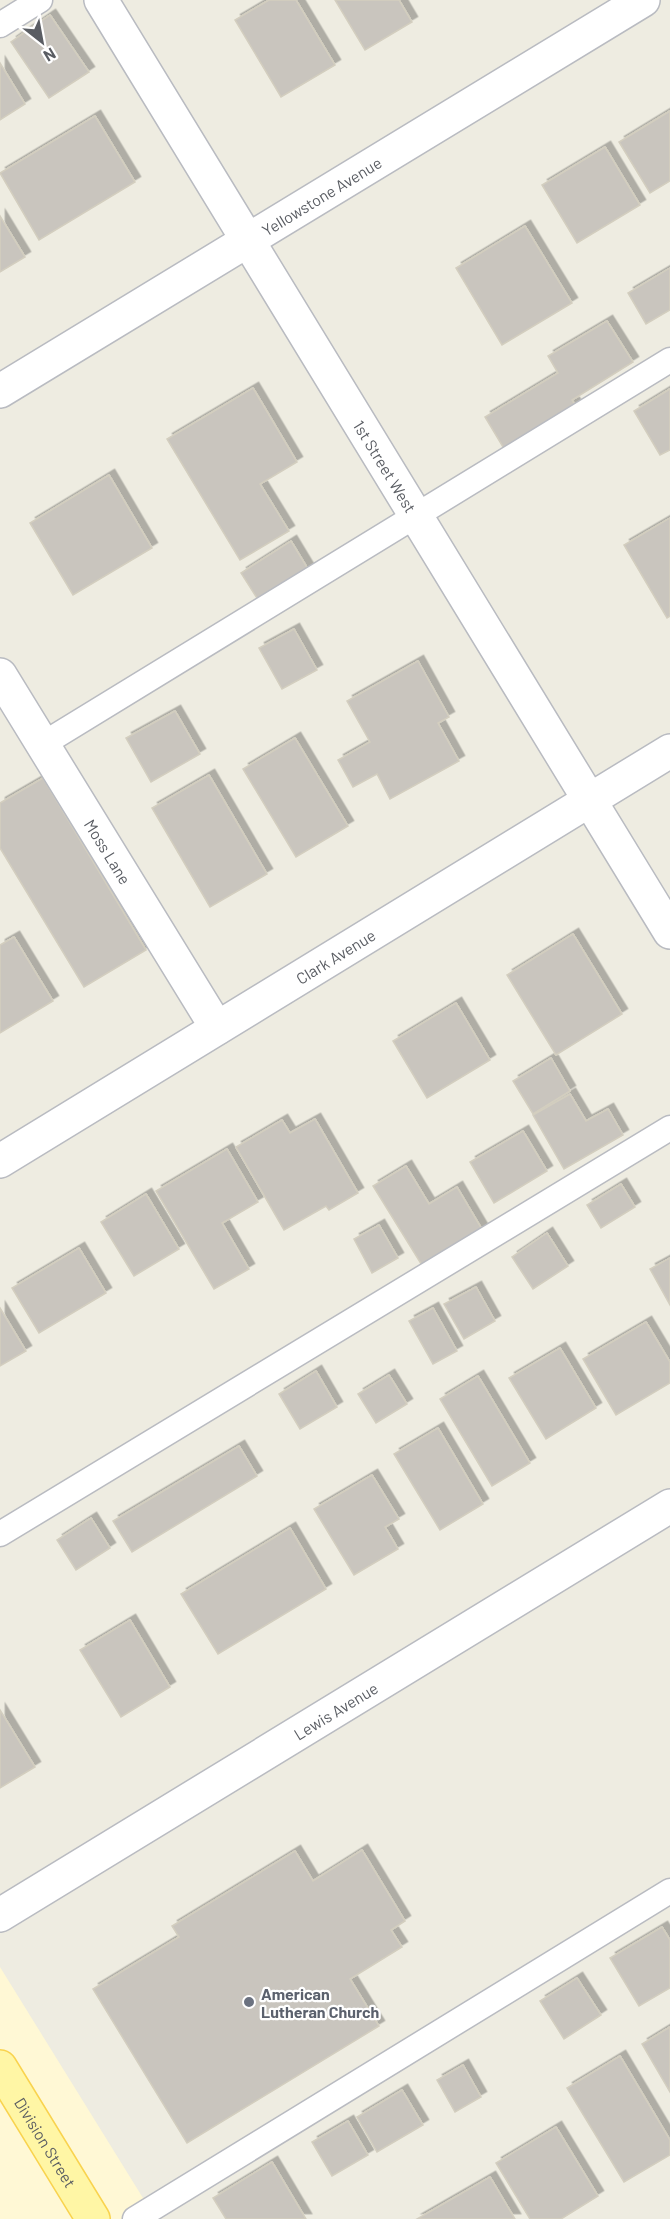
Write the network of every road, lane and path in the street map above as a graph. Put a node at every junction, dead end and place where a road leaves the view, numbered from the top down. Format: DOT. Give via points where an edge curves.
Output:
graph roads {
  1 [pos="40,0"];
  2 [pos="101,0"];
  3 [pos="643,0"];
  4 [pos="0,25"];
  5 [pos="248,240"];
  6 [pos="670,360"];
  7 [pos="0,391"];
  8 [pos="415,513"];
  9 [pos="0,675"];
  10 [pos="43,744"];
  11 [pos="670,751"];
  12 [pos="590,800"];
  13 [pos="670,932"];
  14 [pos="218,1028"];
  15 [pos="670,1128"];
  16 [pos="0,1161"];
  17 [pos="670,1506"];
  18 [pos="0,1534"];
  19 [pos="670,1891"];
  20 [pos="0,1915"];
  21 [pos="0,2067"];
  22 [pos="93,2219"];
  23 [pos="135,2219"];
  1 -- 4 [label="lane"];
  2 -- 5 [label="street, 1st Street West"];
  3 -- 5 [label="street, Yellowstone Avenue"];
  5 -- 7 [label="street, Yellowstone Avenue"];
  5 -- 8 [label="street, 1st Street West"];
  6 -- 8 [label="lane"];
  8 -- 10 [label="lane"];
  8 -- 12 [label="street, 1st Street West"];
  9 -- 10 [label="street, Moss Lane"];
  10 -- 14 [label="street, Moss Lane"];
  11 -- 12 [label="street, Clark Avenue"];
  12 -- 13 [label="street, 1st Street West"];
  12 -- 14 [label="street, Clark Avenue"];
  14 -- 16 [label="street, Clark Avenue"];
  15 -- 18 [label="lane"];
  17 -- 20 [label="street, Lewis Avenue"];
  19 -- 23 [label="lane"];
  21 -- 22 [label="main road, Division Street"];
}
